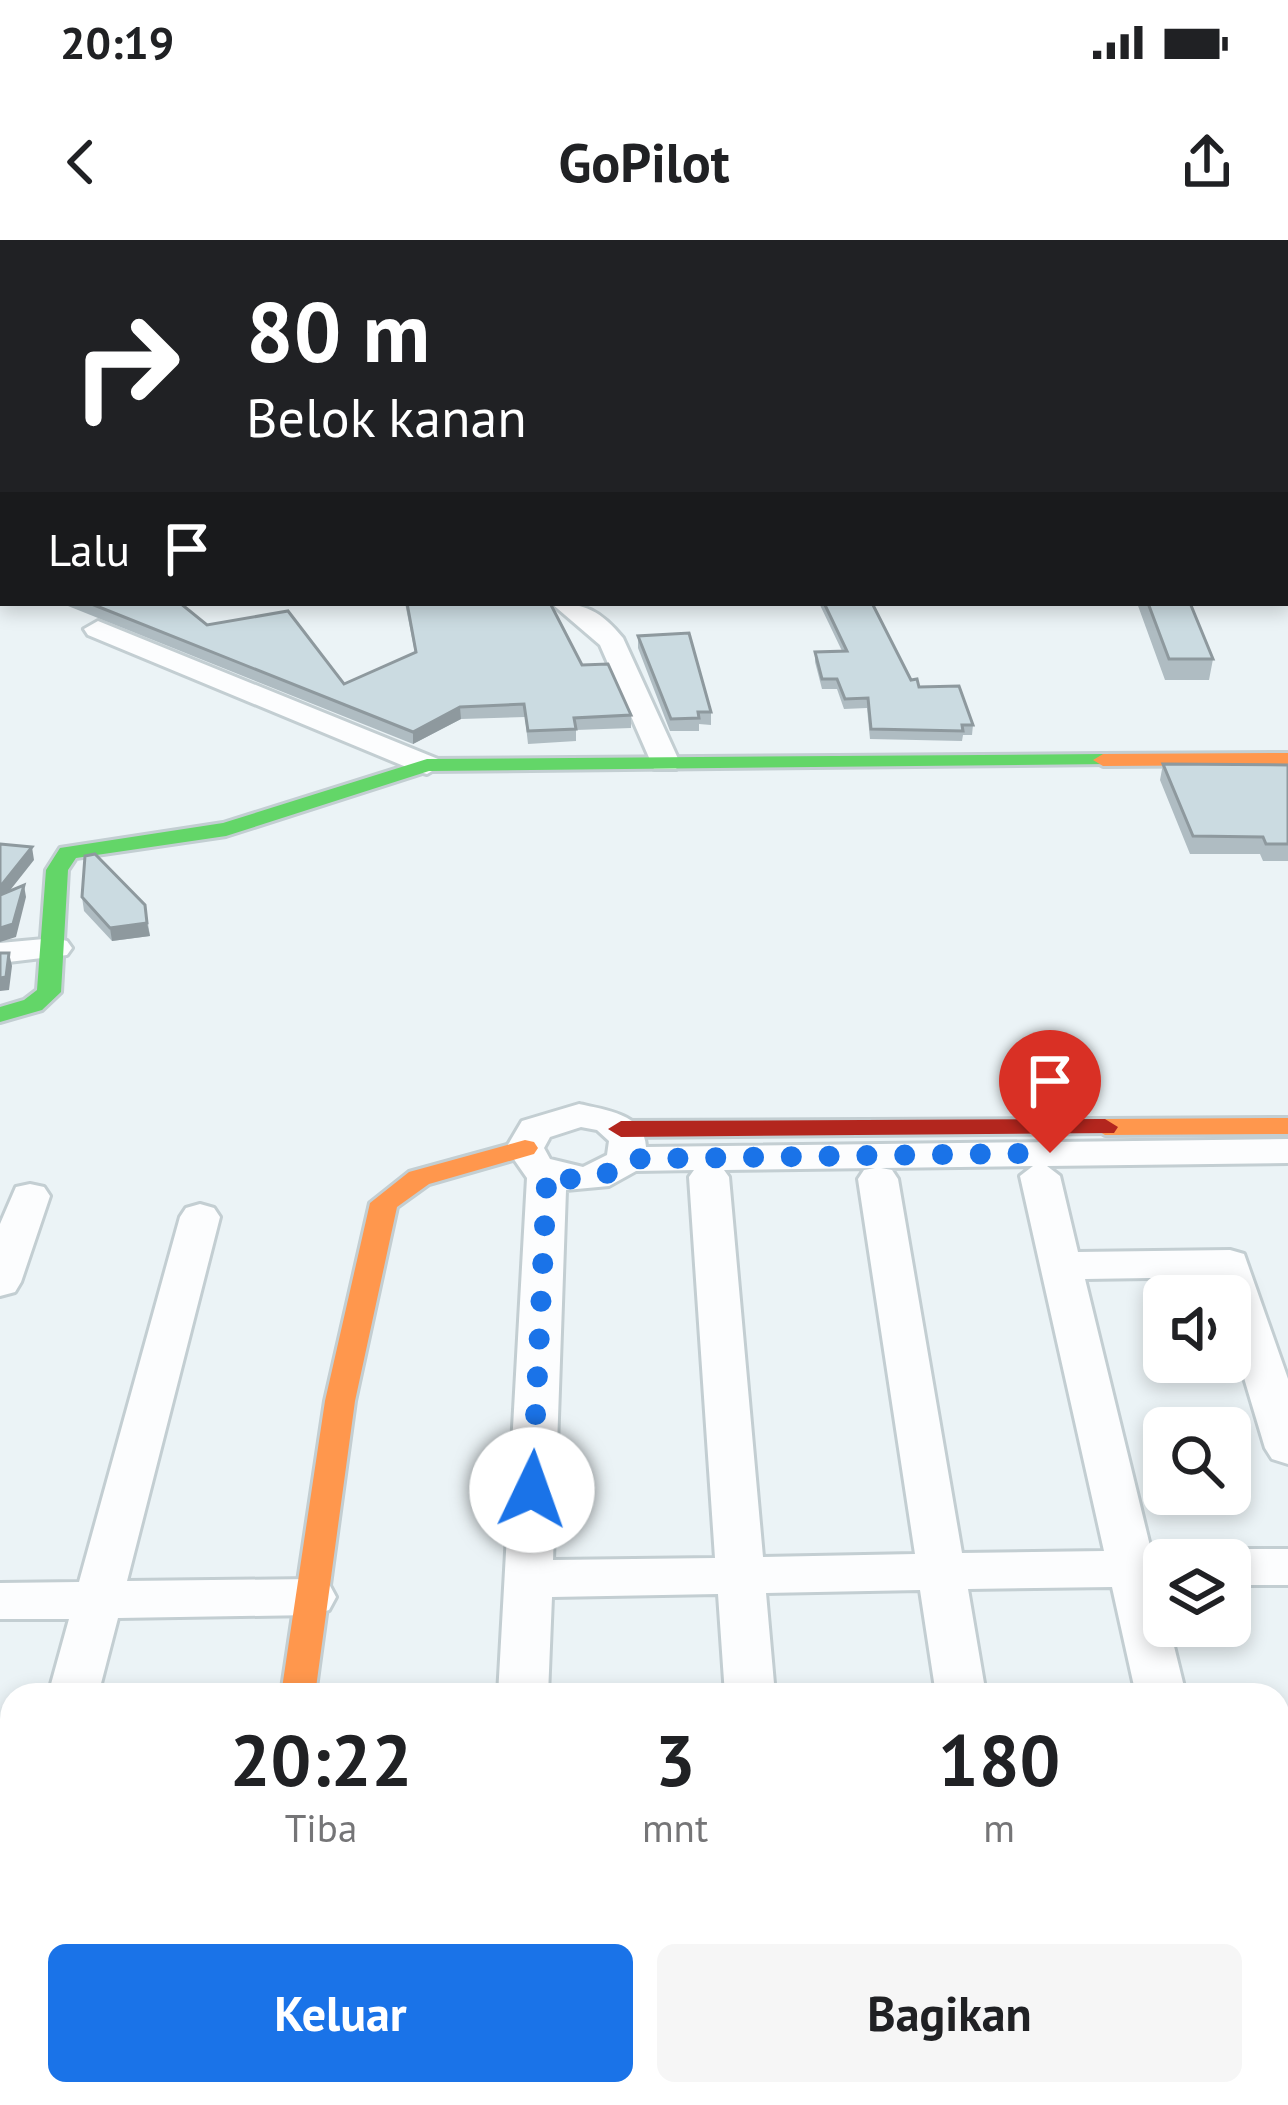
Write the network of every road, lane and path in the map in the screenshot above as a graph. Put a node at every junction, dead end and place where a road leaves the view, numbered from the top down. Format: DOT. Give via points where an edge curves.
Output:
graph roads {
  1 [pos="569,606"];
  2 [pos="98,629"];
  3 [pos="1288,759"];
  4 [pos="665,763"];
  5 [pos="427,765"];
  6 [pos="56,948"];
  7 [pos="0,952"];
  8 [pos="0,1015"];
  9 [pos="1288,1126"];
  10 [pos="623,1144"];
  11 [pos="1288,1150"];
  12 [pos="536,1161"];
  13 [pos="1040,1176"];
  14 [pos="709,1177"];
  15 [pos="878,1179"];
  16 [pos="30,1196"];
  17 [pos="200,1217"];
  18 [pos="1061,1266"];
  19 [pos="0,1282"];
  20 [pos="1269,1329"];
  21 [pos="1288,1448"];
  22 [pos="1143,1552"];
  23 [pos="1288,1567"];
  24 [pos="1251,1568"];
  25 [pos="1143,1569"];
  26 [pos="941,1572"];
  27 [pos="740,1575"];
  28 [pos="528,1580"];
  29 [pos="312,1598"];
  30 [pos="0,1600"];
  31 [pos="94,1601"];
  32 [pos="1156,1647"];
  33 [pos="76,1683"];
  34 [pos="300,1683"];
  35 [pos="524,1683"];
  36 [pos="749,1683"];
  37 [pos="959,1683"];
  38 [pos="1160,1683"];
  1 -- 4 [label="street" via="613,644"];
  2 -- 5 [label="street"];
  3 -- 4 [label="street"];
  4 -- 5 [label="street"];
  5 -- 6 [label="street" via="200,835 68,853 57,870"];
  6 -- 7 [label="street"];
  6 -- 8 [label="street" via="44,999"];
  9 -- 10 [label="street"];
  10 -- 11 [label="street"];
  10 -- 12 [label="street" via="619,1167 593,1178"];
  10 -- 12 [label="street" via="595,1117 562,1117 535,1129"];
  12 -- 28 [label="street"];
  12 -- 29 [label="street" via="419,1178 384,1203 340,1401"];
  13 -- 18 [label="street"];
  14 -- 27 [label="street"];
  15 -- 26 [label="street"];
  16 -- 19 [label="street"];
  17 -- 31 [label="street"];
  18 -- 20 [label="street" via="1230,1262"];
  18 -- 22 [label="street"];
  20 -- 21 [label="street"];
  23 -- 24 [label="street"];
  25 -- 26 [label="street"];
  26 -- 27 [label="street"];
  26 -- 37 [label="street"];
  27 -- 28 [label="street"];
  27 -- 36 [label="street"];
  28 -- 35 [label="street"];
  29 -- 31 [label="street"];
  29 -- 34 [label="street"];
  30 -- 31 [label="street"];
  31 -- 33 [label="street"];
  32 -- 38 [label="street"];
}
